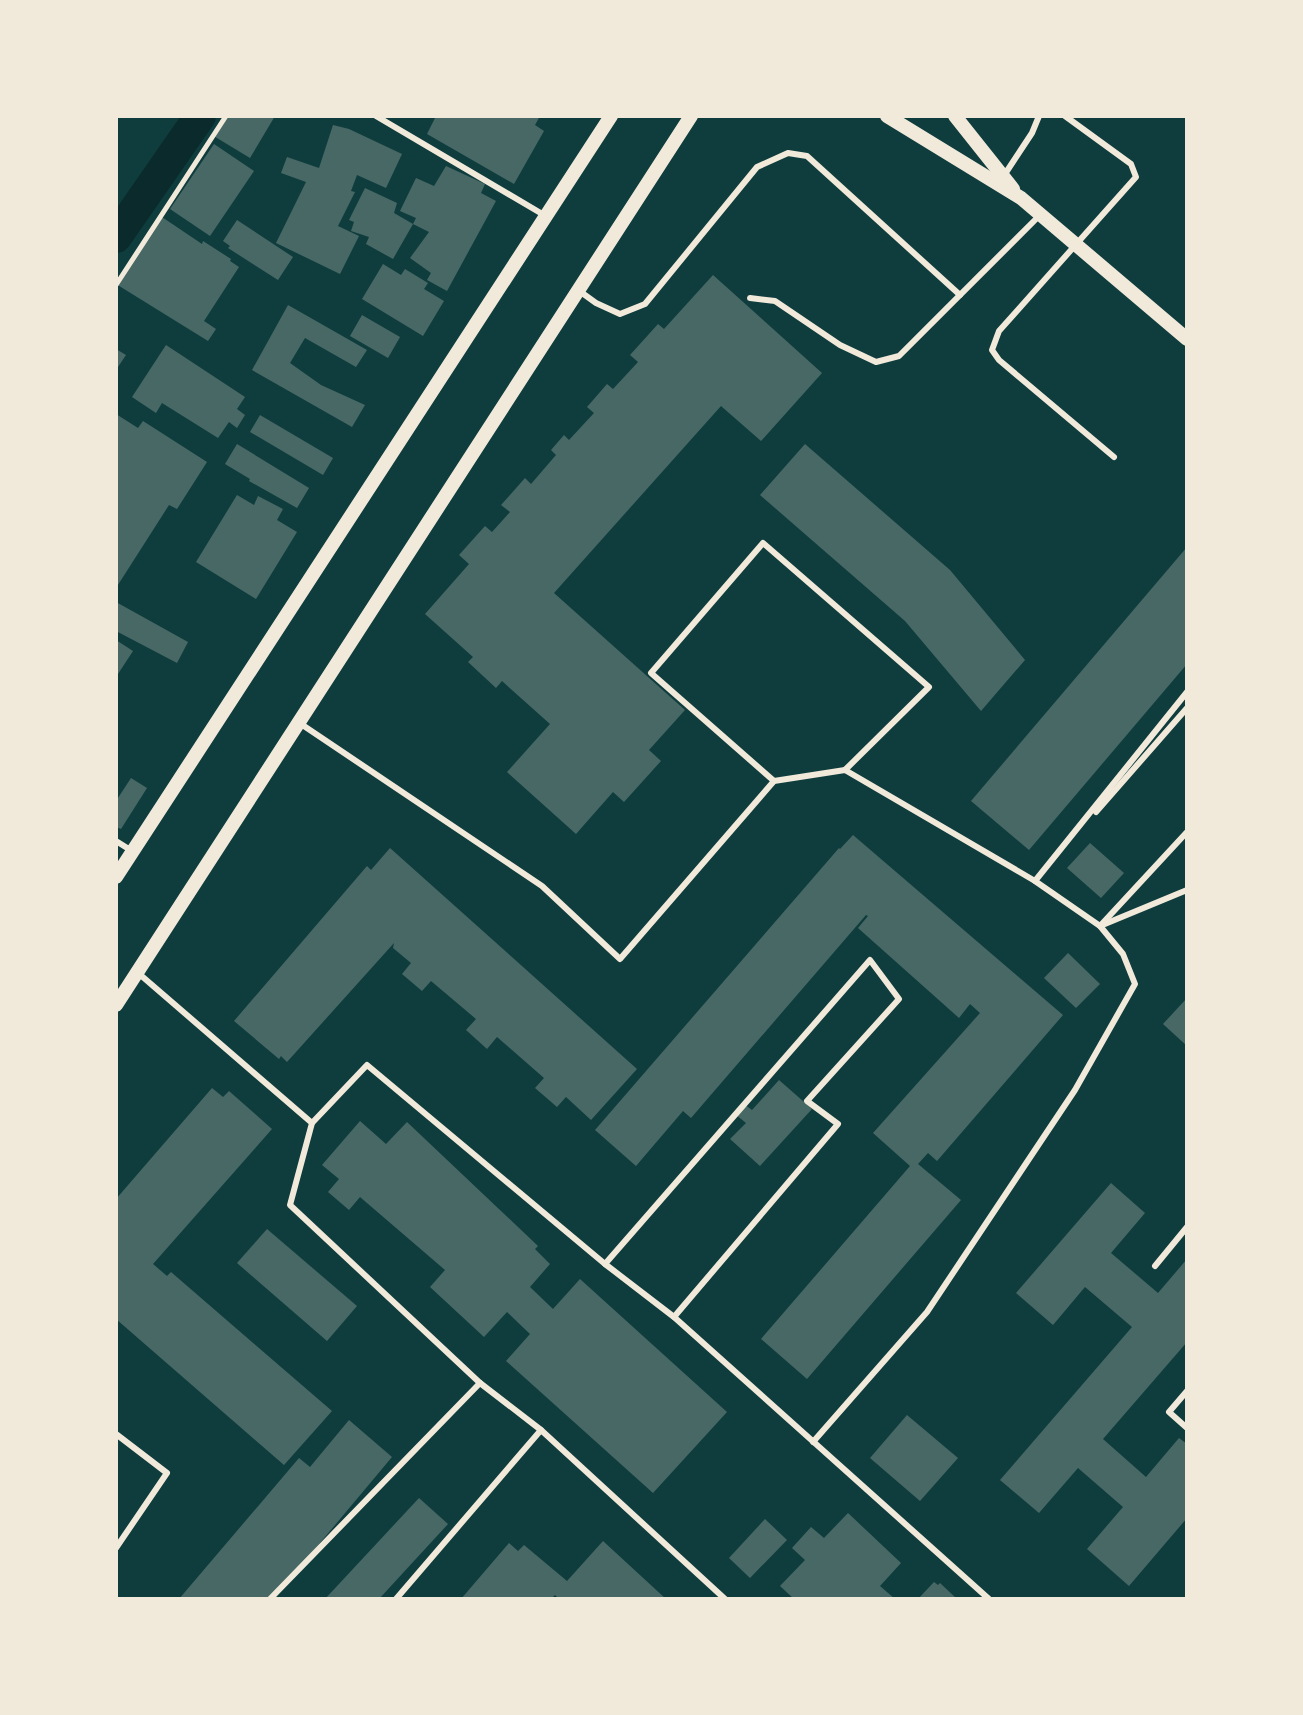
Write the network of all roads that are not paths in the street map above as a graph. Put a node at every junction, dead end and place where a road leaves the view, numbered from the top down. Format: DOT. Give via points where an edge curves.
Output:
graph roads {
  1 [pos="376,116"];
  2 [pos="611,116"];
  3 [pos="707,116"];
  4 [pos="871,116"];
  5 [pos="955,116"];
  6 [pos="1039,116"];
  7 [pos="1065,116"];
  8 [pos="688,120"];
  9 [pos="892,120"];
  10 [pos="1003,177"];
  11 [pos="1021,198"];
  12 [pos="544,215"];
  13 [pos="1040,215"];
  14 [pos="1077,245"];
  15 [pos="577,289"];
  16 [pos="960,295"];
  17 [pos="750,298"];
  18 [pos="1187,339"];
  19 [pos="1114,457"];
  20 [pos="1187,692"];
  21 [pos="1187,708"];
  22 [pos="298,722"];
  23 [pos="845,770"];
  24 [pos="774,781"];
  25 [pos="1187,832"];
  26 [pos="116,841"];
  27 [pos="132,851"];
  28 [pos="116,877"];
  29 [pos="1035,881"];
  30 [pos="1187,890"];
  31 [pos="1100,926"];
  32 [pos="137,972"];
  33 [pos="116,1005"];
  34 [pos="312,1123"];
  35 [pos="1187,1229"];
  36 [pos="605,1264"];
  37 [pos="1155,1266"];
  38 [pos="674,1317"];
  39 [pos="480,1383"];
  40 [pos="1187,1391"];
  41 [pos="1187,1428"];
  42 [pos="541,1430"];
  43 [pos="116,1434"];
  44 [pos="813,1442"];
  45 [pos="116,1548"];
  46 [pos="270,1599"];
  47 [pos="396,1599"];
  48 [pos="725,1599"];
  49 [pos="989,1599"];
  1 -- 12 [label="lane"];
  2 -- 12 [label="street"];
  3 -- 8 [label="street"];
  4 -- 9 [label="street"];
  5 -- 10 [label="street"];
  6 -- 10 [label="lane"];
  7 -- 14 [label="lane" via="1131,164 1136,177"];
  8 -- 15 [label="street"];
  9 -- 11 [label="street"];
  10 -- 11 [label="street"];
  11 -- 13 [label="street"];
  12 -- 27 [label="street"];
  13 -- 14 [label="street"];
  13 -- 16 [label="lane"];
  14 -- 18 [label="street"];
  14 -- 19 [label="lane" via="999,331 992,350"];
  15 -- 16 [label="lane" via="620,314 645,304 757,167 788,153 807,156"];
  15 -- 22 [label="street"];
  16 -- 17 [label="lane" via="899,356 876,362 840,345 775,301"];
  20 -- 29 [label="lane"];
  21 -- 29 [label="lane"];
  22 -- 24 [label="lane" via="542,886 620,959"];
  22 -- 32 [label="street"];
  23 -- 24 [label="lane"];
  23 -- 24 [label="lane" via="929,687 763,543 651,673"];
  23 -- 29 [label="lane"];
  25 -- 31 [label="lane"];
  26 -- 27 [label="lane"];
  27 -- 28 [label="street"];
  29 -- 31 [label="lane"];
  30 -- 31 [label="lane"];
  31 -- 44 [label="lane" via="1123,954 1135,984 1075,1090 927,1312"];
  32 -- 33 [label="street"];
  32 -- 34 [label="lane"];
  34 -- 36 [label="lane" via="367,1065"];
  34 -- 39 [label="lane" via="290,1205"];
  35 -- 37 [label="lane"];
  36 -- 38 [label="lane"];
  36 -- 38 [label="lane" via="870,960 899,999 807,1101 838,1124"];
  38 -- 44 [label="lane"];
  39 -- 42 [label="lane"];
  39 -- 46 [label="lane"];
  40 -- 41 [label="lane" via="1169,1412"];
  42 -- 47 [label="lane"];
  42 -- 48 [label="lane"];
  43 -- 45 [label="lane" via="167,1473"];
  44 -- 49 [label="lane"];
}
